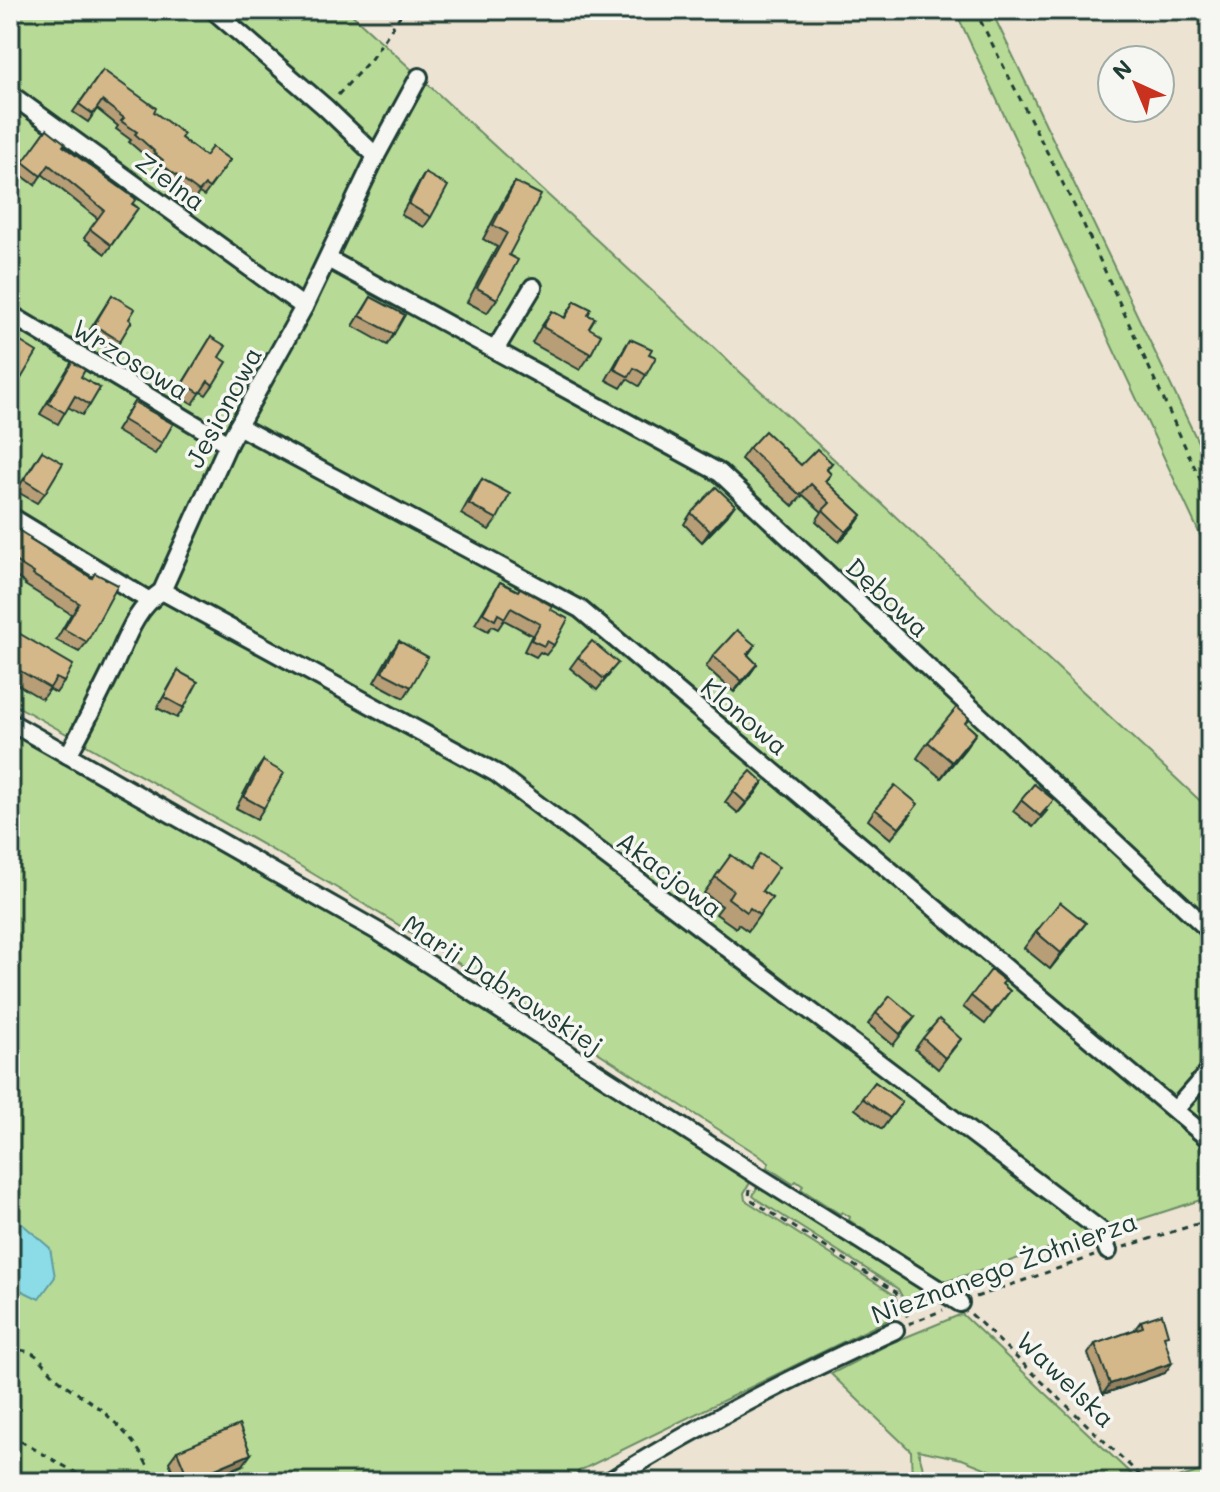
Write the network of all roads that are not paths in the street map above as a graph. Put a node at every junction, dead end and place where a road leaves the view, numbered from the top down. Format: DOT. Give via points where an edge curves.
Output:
graph roads {
  1 [pos="213,10"];
  2 [pos="419,77"];
  3 [pos="10,94"];
  4 [pos="376,156"];
  5 [pos="328,259"];
  6 [pos="533,287"];
  7 [pos="304,307"];
  8 [pos="10,314"];
  9 [pos="495,350"];
  10 [pos="238,426"];
  11 [pos="228,444"];
  12 [pos="10,516"];
  13 [pos="155,596"];
  14 [pos="10,722"];
  15 [pos="68,755"];
  16 [pos="1210,931"];
  17 [pos="1210,1070"];
  18 [pos="1175,1110"];
  19 [pos="1210,1140"];
  20 [pos="1108,1251"];
  21 [pos="960,1303"];
  22 [pos="903,1326"];
  23 [pos="608,1482"];
  1 -- 4 [label="street"];
  2 -- 4 [label="street, Jesionowa"];
  3 -- 7 [label="street, Zielna"];
  4 -- 5 [label="street, Jesionowa"];
  5 -- 7 [label="street, Jesionowa"];
  5 -- 9 [label="street, Dębowa"];
  6 -- 9 [label="street"];
  7 -- 10 [label="street, Jesionowa"];
  8 -- 11 [label="street, Wrzosowa"];
  9 -- 16 [label="street, Dębowa" via="720,473"];
  10 -- 11 [label="street, Jesionowa"];
  10 -- 18 [label="street, Klonowa" via="580,609"];
  11 -- 13 [label="street, Jesionowa"];
  12 -- 13 [label="street, Akacjowa"];
  13 -- 15 [label="street, Jesionowa" via="132,625"];
  13 -- 20 [label="street, Akacjowa" via="496,773 1100,1230"];
  14 -- 15 [label="street, Marii Dąbrowskiej"];
  15 -- 21 [label="street, Marii Dąbrowskiej" via="379,932"];
  17 -- 18 [label="street"];
  18 -- 19 [label="street, Klonowa"];
  22 -- 23 [label="street, Nieznanego Żołnierza" via="804,1371"];
}
